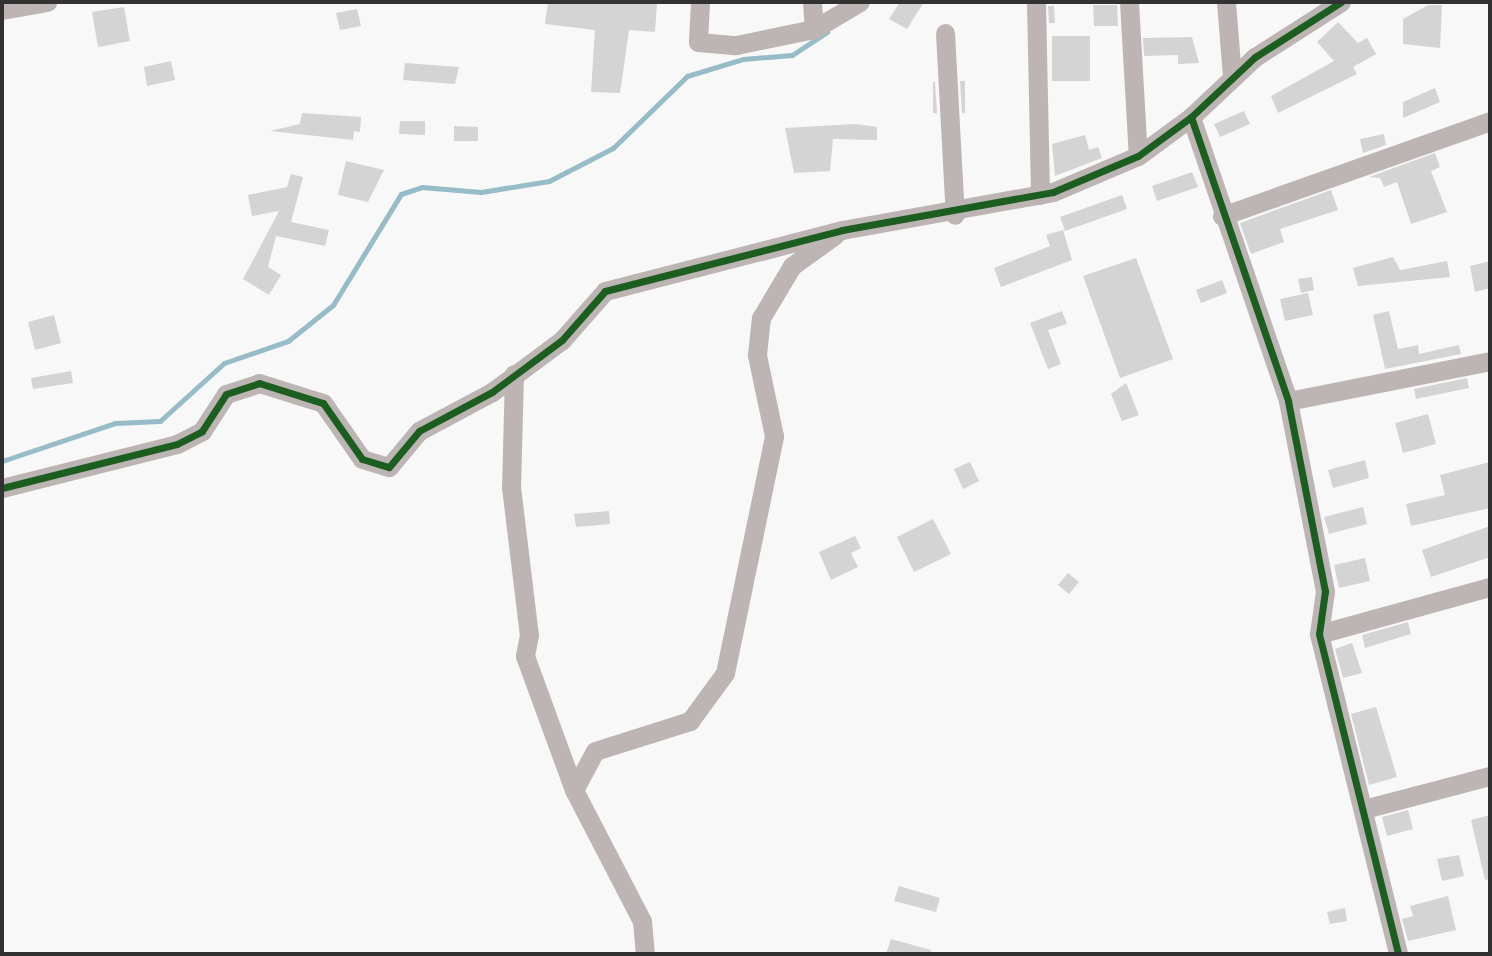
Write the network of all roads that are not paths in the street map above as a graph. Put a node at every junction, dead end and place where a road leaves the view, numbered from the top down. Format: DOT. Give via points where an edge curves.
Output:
graph roads {
  1 [pos="47,2"];
  2 [pos="700,2"];
  3 [pos="812,2"];
  4 [pos="860,2"];
  5 [pos="1036,2"];
  6 [pos="1129,2"];
  7 [pos="1226,2"];
  8 [pos="1333,5"];
  9 [pos="2,10"];
  10 [pos="814,29"];
  11 [pos="945,33"];
  12 [pos="1232,76"];
  13 [pos="1191,117"];
  14 [pos="1490,121"];
  15 [pos="1138,156"];
  16 [pos="1040,195"];
  17 [pos="955,215"];
  18 [pos="1223,216"];
  19 [pos="842,230"];
  20 [pos="1490,361"];
  21 [pos="514,373"];
  22 [pos="1288,401"];
  23 [pos="2,488"];
  24 [pos="1490,587"];
  25 [pos="1319,634"];
  26 [pos="1490,776"];
  27 [pos="575,790"];
  28 [pos="1364,809"];
  29 [pos="645,954"];
  30 [pos="1398,954"];
  1 -- 9 [label="street"];
  2 -- 10 [label="street" via="698,42 736,45"];
  3 -- 10 [label="street"];
  4 -- 10 [label="street"];
  5 -- 16 [label="street"];
  6 -- 15 [label="street"];
  7 -- 12 [label="street"];
  8 -- 12 [label="street"];
  11 -- 17 [label="street"];
  12 -- 13 [label="street"];
  13 -- 15 [label="street"];
  13 -- 18 [label="street"];
  14 -- 18 [label="street"];
  15 -- 16 [label="street"];
  16 -- 17 [label="street"];
  17 -- 19 [label="street"];
  18 -- 22 [label="street"];
  19 -- 21 [label="street" via="605,291 562,340"];
  19 -- 27 [label="street" via="792,265 761,318 757,355 774,436 725,673 690,721 595,751"];
  20 -- 22 [label="street"];
  21 -- 23 [label="street" via="419,431 389,467 362,459 323,403 259,383 226,394 202,431 177,444"];
  21 -- 27 [label="street" via="511,487 529,635 525,656"];
  22 -- 25 [label="street" via="1325,591"];
  24 -- 25 [label="street"];
  25 -- 28 [label="street"];
  26 -- 28 [label="street"];
  27 -- 29 [label="street" via="642,921"];
  28 -- 30 [label="street"];
}
